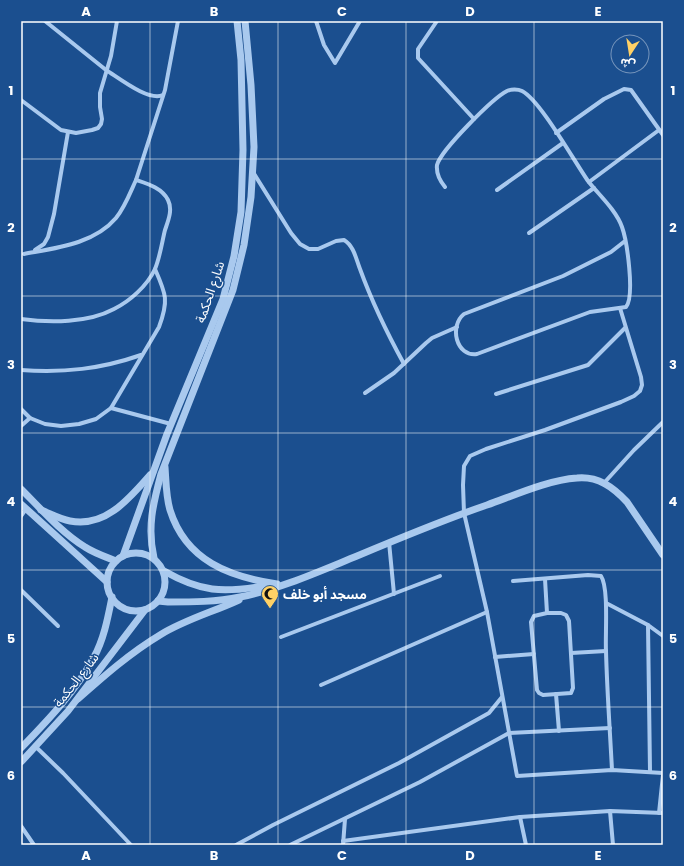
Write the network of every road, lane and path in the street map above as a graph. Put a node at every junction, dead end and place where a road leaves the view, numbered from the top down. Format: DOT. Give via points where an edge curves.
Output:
graph roads {
  1 [pos="45,21"];
  2 [pos="117,21"];
  3 [pos="178,21"];
  4 [pos="237,21"];
  5 [pos="245,21"];
  6 [pos="316,21"];
  7 [pos="360,21"];
  8 [pos="437,21"];
  9 [pos="106,70"];
  10 [pos="163,95"];
  11 [pos="21,100"];
  12 [pos="474,119"];
  13 [pos="659,130"];
  14 [pos="68,132"];
  15 [pos="556,133"];
  16 [pos="663,135"];
  17 [pos="563,143"];
  18 [pos="253,171"];
  19 [pos="136,180"];
  20 [pos="589,182"];
  21 [pos="445,187"];
  22 [pos="594,188"];
  23 [pos="497,190"];
  24 [pos="529,233"];
  25 [pos="625,241"];
  26 [pos="22,254"];
  27 [pos="155,269"];
  28 [pos="620,308"];
  29 [pos="21,319"];
  30 [pos="457,327"];
  31 [pos="625,328"];
  32 [pos="142,355"];
  33 [pos="404,364"];
  34 [pos="21,370"];
  35 [pos="365,393"];
  36 [pos="496,394"];
  37 [pos="111,408"];
  38 [pos="21,409"];
  39 [pos="30,418"];
  40 [pos="663,422"];
  41 [pos="171,424"];
  42 [pos="21,426"];
  43 [pos="165,461"];
  44 [pos="152,472"];
  45 [pos="604,483"];
  46 [pos="21,489"];
  47 [pos="24,506"];
  48 [pos="41,510"];
  49 [pos="464,513"];
  50 [pos="21,516"];
  51 [pos="390,542"];
  52 [pos="660,546"];
  53 [pos="663,555"];
  54 [pos="123,556"];
  55 [pos="154,558"];
  56 [pos="116,561"];
  57 [pos="164,571"];
  58 [pos="440,576"];
  59 [pos="545,579"];
  60 [pos="513,581"];
  61 [pos="107,582"];
  62 [pos="288,583"];
  63 [pos="277,584"];
  64 [pos="21,590"];
  65 [pos="256,593"];
  66 [pos="394,594"];
  67 [pos="112,597"];
  68 [pos="158,601"];
  69 [pos="606,603"];
  70 [pos="145,610"];
  71 [pos="487,612"];
  72 [pos="547,613"];
  73 [pos="648,625"];
  74 [pos="58,626"];
  75 [pos="663,636"];
  76 [pos="281,637"];
  77 [pos="606,651"];
  78 [pos="571,653"];
  79 [pos="534,654"];
  80 [pos="495,657"];
  81 [pos="321,685"];
  82 [pos="556,694"];
  83 [pos="502,697"];
  84 [pos="78,699"];
  85 [pos="610,728"];
  86 [pos="559,731"];
  87 [pos="509,733"];
  88 [pos="36,747"];
  89 [pos="21,748"];
  90 [pos="21,762"];
  91 [pos="612,770"];
  92 [pos="650,771"];
  93 [pos="663,774"];
  94 [pos="610,811"];
  95 [pos="661,813"];
  96 [pos="520,818"];
  97 [pos="345,819"];
  98 [pos="21,826"];
  99 [pos="300,840"];
  100 [pos="343,843"];
  101 [pos="34,845"];
  102 [pos="132,845"];
  103 [pos="236,845"];
  104 [pos="290,845"];
  105 [pos="300,845"];
  106 [pos="526,845"];
  107 [pos="613,845"];
  1 -- 9 [label="street"];
  2 -- 9 [label="street"];
  3 -- 10 [label="street"];
  4 -- 41 [label="street, شارع الحكمة" via="244,150 241,212 234,256 223,299"];
  5 -- 18 [label="street, شارع الحكمة" via="253,117"];
  6 -- 7 [label="street" via="324,45 335,63"];
  8 -- 12 [label="street" via="418,49 418,58"];
  9 -- 10 [label="street" via="145,94 158,97"];
  9 -- 14 [label="street" via="100,93 100,126 92,130"];
  10 -- 19 [label="street"];
  11 -- 14 [label="street" via="61,130"];
  12 -- 15 [label="street" via="508,90 517,89 528,95"];
  12 -- 21 [label="street" via="439,160 438,178"];
  13 -- 15 [label="street" via="630,90 624,89 604,99"];
  13 -- 16 [label="street"];
  13 -- 20 [label="street"];
  14 -- 26 [label="street" via="48,237 36,250"];
  15 -- 17 [label="street"];
  17 -- 20 [label="street"];
  17 -- 23 [label="street"];
  18 -- 33 [label="street" via="300,244 309,249 318,249 344,240 351,246 367,290"];
  18 -- 43 [label="street, شارع الحكمة" via="248,222 233,290"];
  19 -- 26 [label="street" via="116,218 101,231 85,240"];
  19 -- 27 [label="street" via="161,190 169,201 170,212"];
  20 -- 22 [label="street"];
  22 -- 24 [label="street"];
  22 -- 25 [label="street" via="619,220"];
  25 -- 28 [label="street" via="631,294 628,306"];
  25 -- 30 [label="street" via="611,252 563,276 464,314 457,322"];
  27 -- 29 [label="street" via="142,287 113,310 96,316 58,322"];
  27 -- 32 [label="street" via="164,290 164,313 159,327"];
  28 -- 30 [label="street" via="590,312 477,354 468,354 460,347"];
  28 -- 31 [label="street"];
  30 -- 33 [label="street" via="432,338"];
  31 -- 36 [label="street" via="588,364"];
  31 -- 49 [label="street" via="641,376 641,388 638,393 607,409 470,456 464,466"];
  32 -- 34 [label="street" via="94,368 46,372"];
  32 -- 37 [label="street"];
  33 -- 35 [label="street"];
  37 -- 39 [label="street" via="96,419 79,424 61,426 45,424"];
  37 -- 41 [label="street"];
  38 -- 39 [label="street"];
  39 -- 42 [label="street"];
  40 -- 45 [label="street"];
  41 -- 44 [label="street, شارع الحكمة"];
  43 -- 55 [label="street, شارع الحكمة" via="151,520 150,534"];
  43 -- 63 [label="street" via="170,510 186,542 204,559 221,569 248,579"];
  44 -- 48 [label="street" via="119,507 103,518 84,522 69,521"];
  44 -- 54 [label="street, شارع الحكمة"];
  45 -- 49 [label="street" via="587,478 566,480"];
  45 -- 52 [label="street" via="627,502"];
  46 -- 48 [label="street"];
  47 -- 50 [label="street"];
  47 -- 61 [label="street"];
  48 -- 56 [label="street" via="78,543"];
  49 -- 51 [label="street"];
  49 -- 71 [label="street"];
  51 -- 62 [label="street"];
  51 -- 66 [label="street"];
  52 -- 53 [label="street"];
  54 -- 55 [label="street" via="139,553"];
  54 -- 56 [label="street"];
  55 -- 57 [label="street"];
  56 -- 61 [label="street" via="109,571"];
  57 -- 63 [label="street" via="194,586 219,591"];
  57 -- 68 [label="street" via="165,587"];
  58 -- 66 [label="street"];
  59 -- 60 [label="street"];
  59 -- 69 [label="street" via="601,576 605,584"];
  59 -- 72 [label="street"];
  61 -- 67 [label="street"];
  62 -- 63 [label="street"];
  62 -- 65 [label="street"];
  64 -- 74 [label="street"];
  65 -- 68 [label="street" via="211,600"];
  65 -- 84 [label="street" via="161,635 121,662"];
  66 -- 76 [label="street"];
  67 -- 70 [label="street" via="119,605 129,610"];
  67 -- 89 [label="street, شارع الحكمة" via="95,656 66,698"];
  68 -- 70 [label="street"];
  69 -- 73 [label="street"];
  69 -- 77 [label="street"];
  70 -- 84 [label="street, شارع الحكمة"];
  71 -- 80 [label="street"];
  71 -- 81 [label="street"];
  72 -- 78 [label="street" via="561,613 568,617"];
  72 -- 79 [label="street" via="535,615 532,620"];
  73 -- 75 [label="street"];
  73 -- 92 [label="street"];
  77 -- 78 [label="street"];
  77 -- 85 [label="street"];
  78 -- 82 [label="street" via="572,691 568,694"];
  79 -- 80 [label="street"];
  79 -- 82 [label="street" via="537,690 542,695"];
  80 -- 83 [label="street"];
  82 -- 86 [label="street"];
  83 -- 87 [label="street"];
  83 -- 103 [label="street" via="492,709 477,719"];
  84 -- 88 [label="street, شارع الحكمة"];
  85 -- 86 [label="street"];
  85 -- 91 [label="street"];
  86 -- 87 [label="street"];
  87 -- 91 [label="street" via="517,776"];
  87 -- 97 [label="street" via="420,782"];
  88 -- 90 [label="street, شارع الحكمة"];
  88 -- 102 [label="street"];
  91 -- 92 [label="street"];
  92 -- 93 [label="street"];
  93 -- 95 [label="street"];
  94 -- 95 [label="street"];
  94 -- 96 [label="street"];
  94 -- 107 [label="street"];
  96 -- 100 [label="street"];
  96 -- 106 [label="street"];
  97 -- 99 [label="street"];
  97 -- 100 [label="street"];
  98 -- 101 [label="street"];
  99 -- 104 [label="street"];
  99 -- 105 [label="street"];
}
